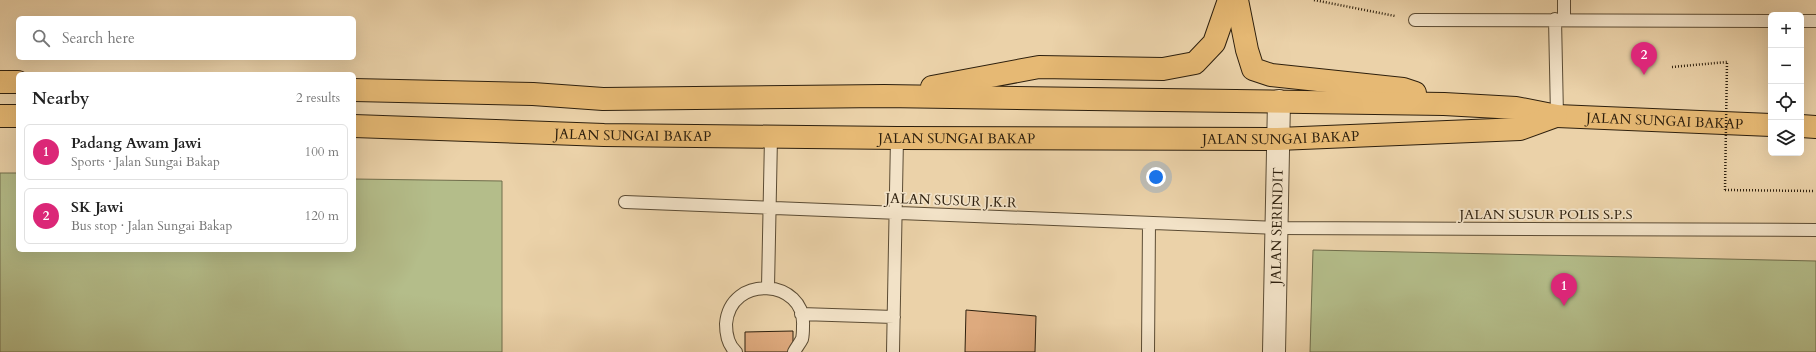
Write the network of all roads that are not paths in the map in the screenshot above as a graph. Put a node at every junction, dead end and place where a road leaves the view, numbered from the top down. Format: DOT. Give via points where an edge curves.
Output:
graph roads {
  1 [pos="1229,0"];
  2 [pos="1237,0"];
  3 [pos="1564,0"];
  4 [pos="1559,19"];
  5 [pos="1415,20"];
  6 [pos="1768,21"];
  7 [pos="1804,21"];
  8 [pos="1816,21"];
  9 [pos="0,82"];
  10 [pos="16,82"];
  11 [pos="356,90"];
  12 [pos="884,96"];
  13 [pos="1279,101"];
  14 [pos="1444,104"];
  15 [pos="0,116"];
  16 [pos="16,116"];
  17 [pos="1558,116"];
  18 [pos="1768,125"];
  19 [pos="356,126"];
  20 [pos="1804,126"];
  21 [pos="1816,126"];
  22 [pos="771,137"];
  23 [pos="897,138"];
  24 [pos="1278,140"];
  25 [pos="625,202"];
  26 [pos="770,208"];
  27 [pos="895,213"];
  28 [pos="1149,223"];
  29 [pos="1276,228"];
  30 [pos="1816,230"];
  31 [pos="768,287"];
  32 [pos="801,314"];
  33 [pos="894,317"];
  34 [pos="736,352"];
  35 [pos="794,352"];
  36 [pos="893,352"];
  37 [pos="1148,352"];
  38 [pos="1274,352"];
  1 -- 12 [label="highway" via="1214,43 1195,63 1163,69 1039,67"];
  2 -- 14 [label="highway" via="1247,50 1254,68 1271,75 1404,89"];
  3 -- 4 [label="lane"];
  4 -- 5 [label="lane"];
  4 -- 6 [label="lane"];
  4 -- 17 [label="lane"];
  7 -- 8 [label="lane"];
  9 -- 10 [label="highway"];
  11 -- 12 [label="highway, JALAN SUNGAI BAKAP" via="603,98"];
  12 -- 13 [label="highway, JALAN SUNGAI BAKAP"];
  13 -- 14 [label="highway, JALAN SUNGAI BAKAP"];
  13 -- 24 [label="street, JALAN SERINDIT"];
  14 -- 17 [label="highway, JALAN SUNGAI BAKAP" via="1516,108"];
  15 -- 16 [label="highway"];
  17 -- 18 [label="highway, JALAN SUNGAI BAKAP"];
  17 -- 24 [label="highway, JALAN SUNGAI BAKAP" via="1520,129"];
  19 -- 22 [label="highway, JALAN SUNGAI BAKAP" via="604,135"];
  20 -- 21 [label="highway"];
  22 -- 23 [label="highway, JALAN SUNGAI BAKAP"];
  22 -- 26 [label="lane"];
  23 -- 24 [label="highway, JALAN SUNGAI BAKAP"];
  23 -- 27 [label="lane"];
  24 -- 29 [label="street, JALAN SERINDIT"];
  25 -- 26 [label="lane, JALAN SUSUR J.K.R"];
  26 -- 27 [label="lane, JALAN SUSUR J.K.R"];
  26 -- 31 [label="lane"];
  27 -- 28 [label="lane, JALAN SUSUR J.K.R"];
  27 -- 33 [label="lane"];
  28 -- 29 [label="lane, JALAN SUSUR J.K.R"];
  28 -- 37 [label="lane"];
  29 -- 30 [label="lane, JALAN SUSUR POLIS S.P.S"];
  29 -- 38 [label="street, JALAN SERINDIT"];
  31 -- 32 [label="lane" via="784,292 797,305"];
  31 -- 34 [label="lane" via="750,289 736,299 727,314 726,332"];
  32 -- 33 [label="lane"];
  32 -- 35 [label="lane" via="802,339"];
  33 -- 36 [label="lane"];
}
